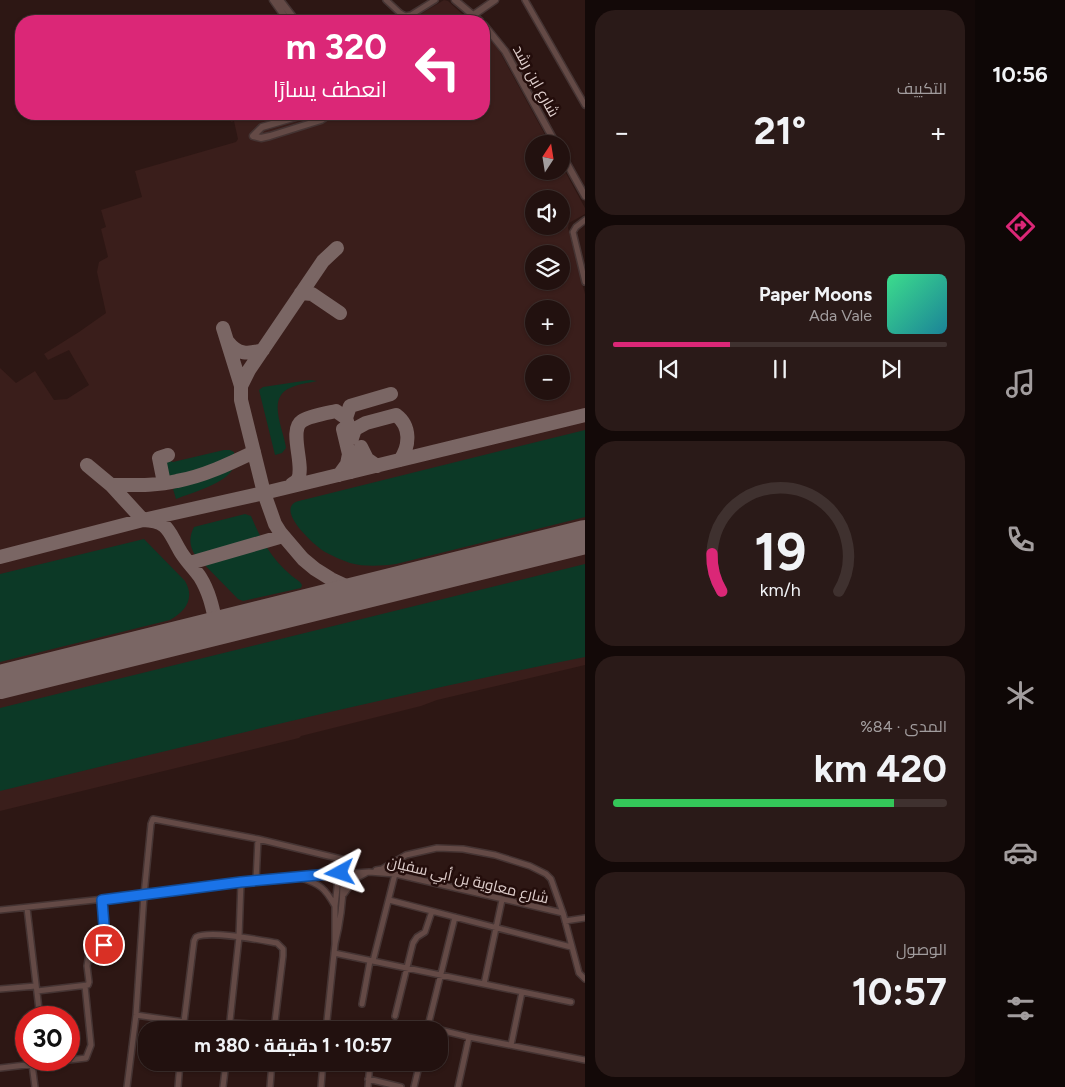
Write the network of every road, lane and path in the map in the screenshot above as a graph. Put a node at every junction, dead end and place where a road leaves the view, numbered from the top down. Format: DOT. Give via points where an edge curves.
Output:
graph roads {
  1 [pos="273,0"];
  2 [pos="280,0"];
  3 [pos="386,0"];
  4 [pos="435,0"];
  5 [pos="495,0"];
  6 [pos="525,0"];
  7 [pos="456,1"];
  8 [pos="284,15"];
  9 [pos="291,15"];
  10 [pos="402,15"];
  11 [pos="411,15"];
  12 [pos="471,15"];
  13 [pos="478,15"];
  14 [pos="490,35"];
  15 [pos="585,105"];
  16 [pos="286,120"];
  17 [pos="321,120"];
  18 [pos="551,135"];
  19 [pos="570,169"];
  20 [pos="585,196"];
  21 [pos="585,220"];
  22 [pos="585,282"];
  23 [pos="258,839"];
  24 [pos="369,872"];
  25 [pos="340,873"];
  26 [pos="395,874"];
  27 [pos="298,877"];
  28 [pos="256,881"];
  29 [pos="241,882"];
  30 [pos="144,895"];
  31 [pos="342,897"];
  32 [pos="102,900"];
  33 [pos="389,900"];
  34 [pos="502,900"];
  35 [pos="335,906"];
  36 [pos="27,908"];
  37 [pos="0,910"];
  38 [pos="432,911"];
  39 [pos="563,913"];
  40 [pos="455,917"];
  41 [pos="585,918"];
  42 [pos="565,921"];
  43 [pos="497,927"];
  44 [pos="239,937"];
  45 [pos="335,944"];
  46 [pos="571,947"];
  47 [pos="334,953"];
  48 [pos="372,961"];
  49 [pos="406,968"];
  50 [pos="440,975"];
  51 [pos="585,979"];
  52 [pos="484,984"];
  53 [pos="85,986"];
  54 [pos="37,988"];
  55 [pos="0,989"];
  56 [pos="522,992"];
  57 [pos="571,1002"];
  58 [pos="362,1004"];
  59 [pos="39,1006"];
  60 [pos="136,1015"];
  61 [pos="395,1016"];
  62 [pos="177,1021"];
  63 [pos="184,1021"];
  64 [pos="230,1021"];
  65 [pos="275,1021"];
  66 [pos="327,1021"];
  67 [pos="430,1021"];
  68 [pos="448,1032"];
  69 [pos="469,1037"];
  70 [pos="511,1045"];
  71 [pos="80,1059"];
  72 [pos="585,1060"];
  73 [pos="15,1066"];
  74 [pos="0,1068"];
  75 [pos="33,1071"];
  76 [pos="179,1071"];
  77 [pos="225,1071"];
  78 [pos="271,1071"];
  79 [pos="322,1071"];
  80 [pos="369,1071"];
  81 [pos="418,1071"];
  82 [pos="368,1079"];
  83 [pos="36,1087"];
  84 [pos="127,1087"];
  85 [pos="178,1087"];
  86 [pos="223,1087"];
  87 [pos="270,1087"];
  88 [pos="321,1087"];
  89 [pos="368,1087"];
  90 [pos="401,1087"];
  91 [pos="414,1087"];
  92 [pos="458,1087"];
  1 -- 8 [label="street"];
  2 -- 9 [label="street"];
  3 -- 10 [label="street"];
  4 -- 11 [label="street"];
  5 -- 13 [label="street"];
  6 -- 15 [label="street"];
  7 -- 12 [label="street"];
  14 -- 18 [label="street, شارع ابن رشد" via="505,51"];
  16 -- 17 [label="street" via="262,127 253,136 270,136"];
  19 -- 20 [label="street"];
  21 -- 22 [label="street" via="573,232"];
  23 -- 25 [label="street" via="341,859"];
  23 -- 28 [label="street"];
  23 -- 30 [label="street" via="153,819"];
  24 -- 25 [label="street, شارع معاوية بن أبي سفيان"];
  24 -- 26 [label="street, شارع معاوية بن أبي سفيان"];
  24 -- 31 [label="street" via="355,880"];
  24 -- 39 [label="street" via="382,869 406,855 437,848 495,855 546,874 551,879"];
  25 -- 27 [label="street, شارع معاوية بن أبي سفيان"];
  25 -- 31 [label="street"];
  25 -- 35 [label="street"];
  26 -- 33 [label="street"];
  26 -- 34 [label="street, شارع معاوية بن أبي سفيان"];
  27 -- 28 [label="street, شارع معاوية بن أبي سفيان"];
  27 -- 35 [label="street" via="321,886"];
  28 -- 29 [label="street, شارع معاوية بن أبي سفيان"];
  29 -- 30 [label="street, شارع معاوية بن أبي سفيان"];
  29 -- 44 [label="street"];
  30 -- 32 [label="street, شارع معاوية بن أبي سفيان"];
  30 -- 60 [label="street"];
  31 -- 45 [label="street"];
  32 -- 36 [label="street, شارع معاوية بن أبي سفيان"];
  32 -- 53 [label="street" via="104,945 89,954 89,982"];
  33 -- 38 [label="street"];
  33 -- 48 [label="street"];
  34 -- 39 [label="street, شارع معاوية بن أبي سفيان"];
  34 -- 43 [label="street"];
  35 -- 45 [label="street"];
  36 -- 37 [label="street, شارع معاوية بن أبي سفيان"];
  36 -- 54 [label="street"];
  38 -- 40 [label="street"];
  38 -- 49 [label="street" via="427,930 413,943"];
  39 -- 42 [label="street, شارع معاوية بن أبي سفيان"];
  40 -- 43 [label="street"];
  40 -- 50 [label="street"];
  41 -- 42 [label="street"];
  42 -- 46 [label="street, شارع معاوية بن أبي سفيان"];
  43 -- 46 [label="street"];
  43 -- 52 [label="street"];
  44 -- 63 [label="street" via="196,937"];
  44 -- 64 [label="street"];
  44 -- 65 [label="street" via="277,943 283,949"];
  45 -- 47 [label="street"];
  46 -- 51 [label="street, شارع معاوية بن أبي سفيان" via="579,973"];
  47 -- 48 [label="street"];
  47 -- 66 [label="street"];
  48 -- 49 [label="street"];
  48 -- 58 [label="street"];
  49 -- 50 [label="street"];
  49 -- 61 [label="street"];
  50 -- 52 [label="street"];
  50 -- 67 [label="street"];
  52 -- 56 [label="street"];
  53 -- 54 [label="street"];
  53 -- 71 [label="street" via="91,1045 86,1058"];
  54 -- 55 [label="street"];
  54 -- 59 [label="street"];
  56 -- 57 [label="street"];
  56 -- 70 [label="street"];
  60 -- 62 [label="street"];
  60 -- 84 [label="street"];
  68 -- 69 [label="street"];
  69 -- 70 [label="street"];
  69 -- 92 [label="street"];
  70 -- 72 [label="street"];
  73 -- 74 [label="street"];
  75 -- 83 [label="street"];
  76 -- 85 [label="street"];
  77 -- 86 [label="street"];
  78 -- 87 [label="street"];
  79 -- 88 [label="street"];
  80 -- 82 [label="street"];
  81 -- 91 [label="street"];
  82 -- 89 [label="street"];
  82 -- 90 [label="street"];
}
